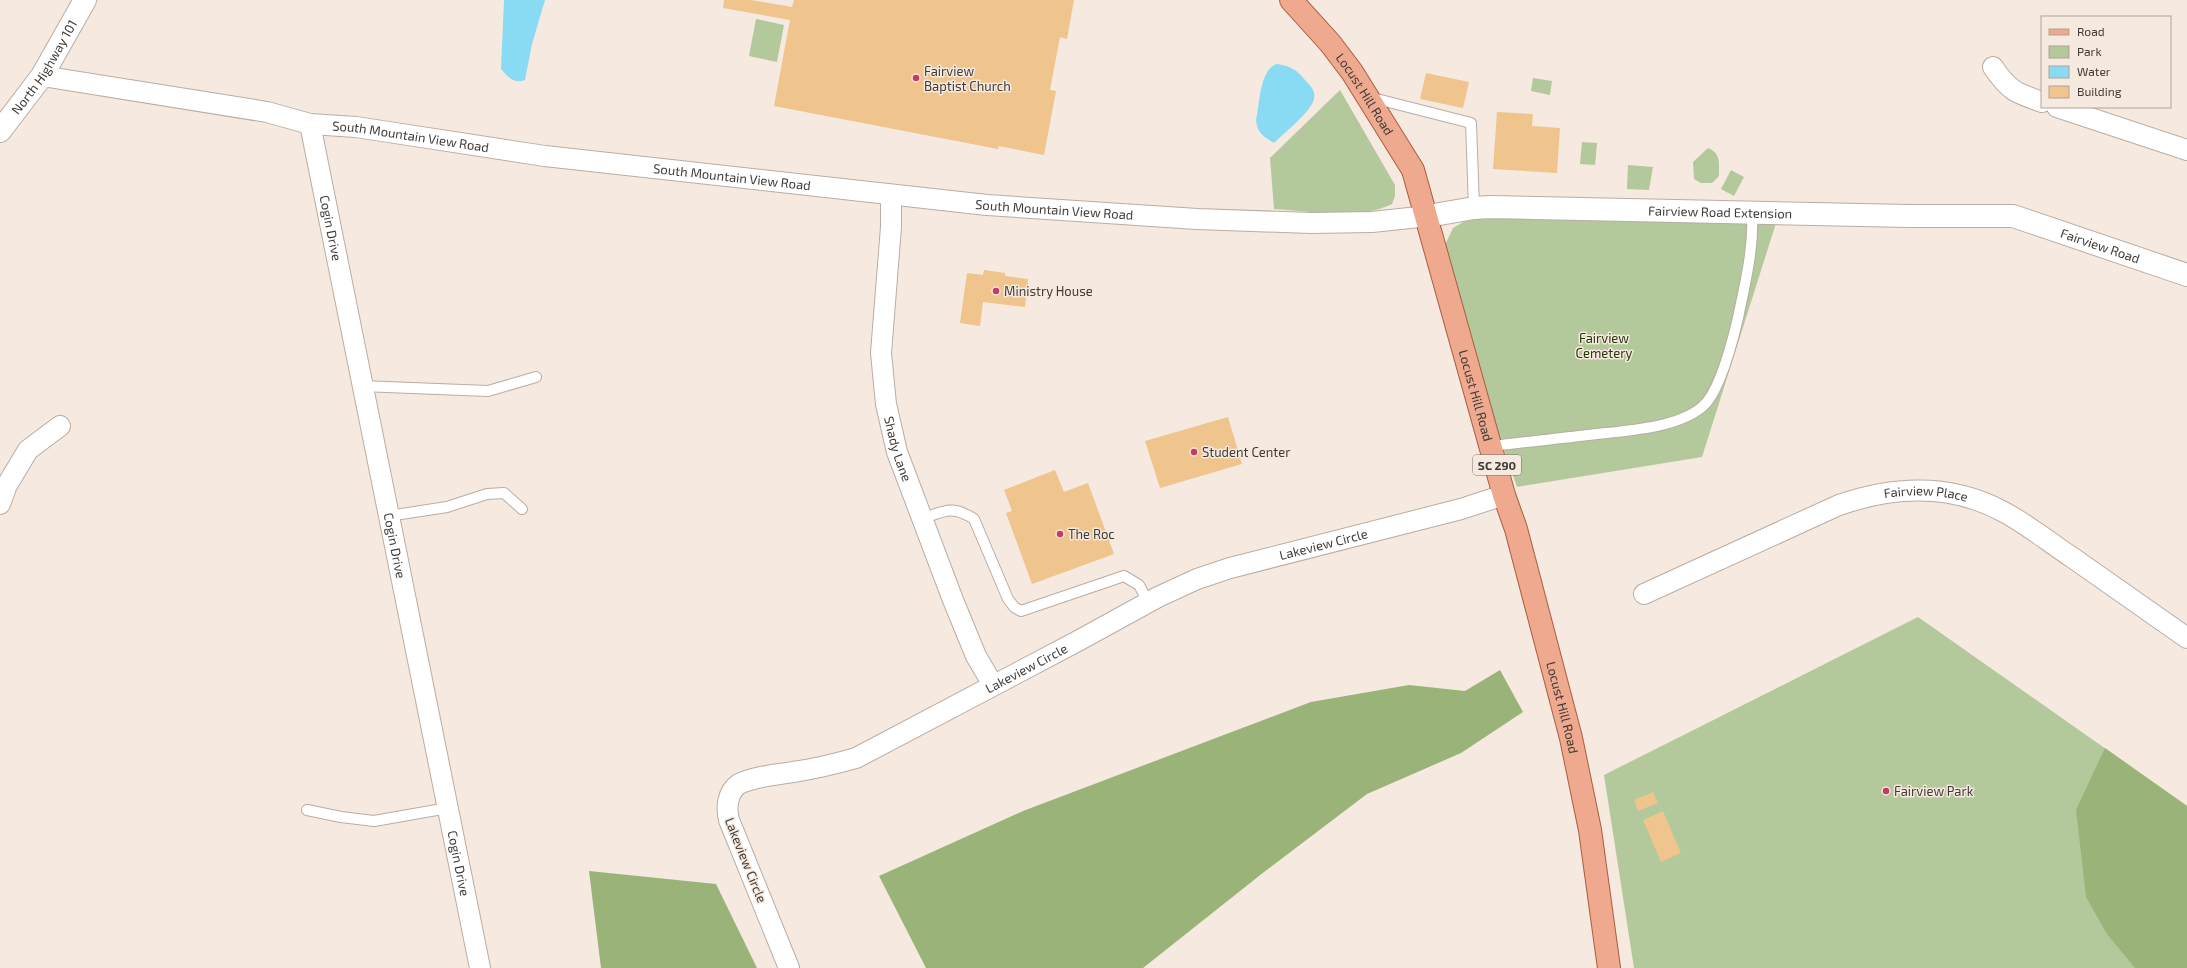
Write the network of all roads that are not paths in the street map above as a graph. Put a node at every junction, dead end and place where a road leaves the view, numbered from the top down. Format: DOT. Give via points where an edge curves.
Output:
graph roads {
  1 [pos="85,0"];
  2 [pos="1291,0"];
  3 [pos="1992,67"];
  4 [pos="42,76"];
  5 [pos="1369,97"];
  6 [pos="2041,102"];
  7 [pos="2061,108"];
  8 [pos="310,124"];
  9 [pos="0,130"];
  10 [pos="2187,150"];
  11 [pos="891,195"];
  12 [pos="1474,208"];
  13 [pos="1752,213"];
  14 [pos="1428,216"];
  15 [pos="2013,216"];
  16 [pos="2187,275"];
  17 [pos="536,377"];
  18 [pos="361,386"];
  19 [pos="60,426"];
  20 [pos="1492,446"];
  21 [pos="1504,495"];
  22 [pos="0,504"];
  23 [pos="522,508"];
  24 [pos="388,516"];
  25 [pos="922,519"];
  26 [pos="1644,594"];
  27 [pos="1148,602"];
  28 [pos="2187,638"];
  29 [pos="993,685"];
  30 [pos="448,808"];
  31 [pos="307,810"];
  32 [pos="480,968"];
  33 [pos="789,968"];
  34 [pos="1609,968"];
  1 -- 4 [label="street, North Highway 101"];
  2 -- 5 [label="main road, Locust Hill Road / SC 290" via="1330,43"];
  3 -- 6 [label="street" via="2015,93"];
  4 -- 8 [label="street, South Mountain View Road" via="267,112"];
  4 -- 9 [label="street, North Highway 101"];
  5 -- 12 [label="lane" via="1471,123"];
  5 -- 14 [label="main road, Locust Hill Road / SC 290" via="1413,170"];
  7 -- 10 [label="street"];
  8 -- 11 [label="street, South Mountain View Road" via="356,127 546,156"];
  8 -- 18 [label="street, Cogin Drive"];
  11 -- 14 [label="street, South Mountain View Road" via="1048,210 1197,219 1311,223 1372,222"];
  11 -- 25 [label="street, Shady Lane" via="891,227 881,353 882,378 897,452"];
  12 -- 13 [label="street, Fairview Road Extension"];
  12 -- 14 [label="street, Fairview Road Extension"];
  13 -- 15 [label="street, Fairview Road Extension"];
  13 -- 20 [label="lane" via="1753,232 1749,265 1735,331 1715,391 1703,407 1656,426"];
  14 -- 20 [label="main road, Locust Hill Road / SC 290"];
  15 -- 16 [label="street, Fairview Road"];
  17 -- 18 [label="lane" via="488,391"];
  18 -- 24 [label="street, Cogin Drive"];
  19 -- 22 [label="street" via="28,450 7,485"];
  20 -- 21 [label="main road, Locust Hill Road / SC 290"];
  21 -- 27 [label="street, Lakeview Circle" via="1462,509 1230,568 1197,579"];
  21 -- 34 [label="main road, Locust Hill Road / SC 290" via="1516,529 1571,738 1590,830"];
  23 -- 24 [label="lane" via="504,493 487,494 446,508"];
  24 -- 30 [label="street, Cogin Drive"];
  25 -- 27 [label="lane" via="950,509 974,518 1008,598 1014,607 1021,611 1124,576 1139,585"];
  25 -- 29 [label="street, Shady Lane" via="976,656"];
  26 -- 28 [label="street, Fairview Place" via="1839,505 1889,491 1927,490 1968,497 2003,512"];
  27 -- 29 [label="street, Lakeview Circle"];
  29 -- 33 [label="street, Lakeview Circle" via="856,758 826,767 752,779 733,791 727,806 729,820"];
  30 -- 31 [label="lane" via="374,821"];
  30 -- 32 [label="street, Cogin Drive"];
}
